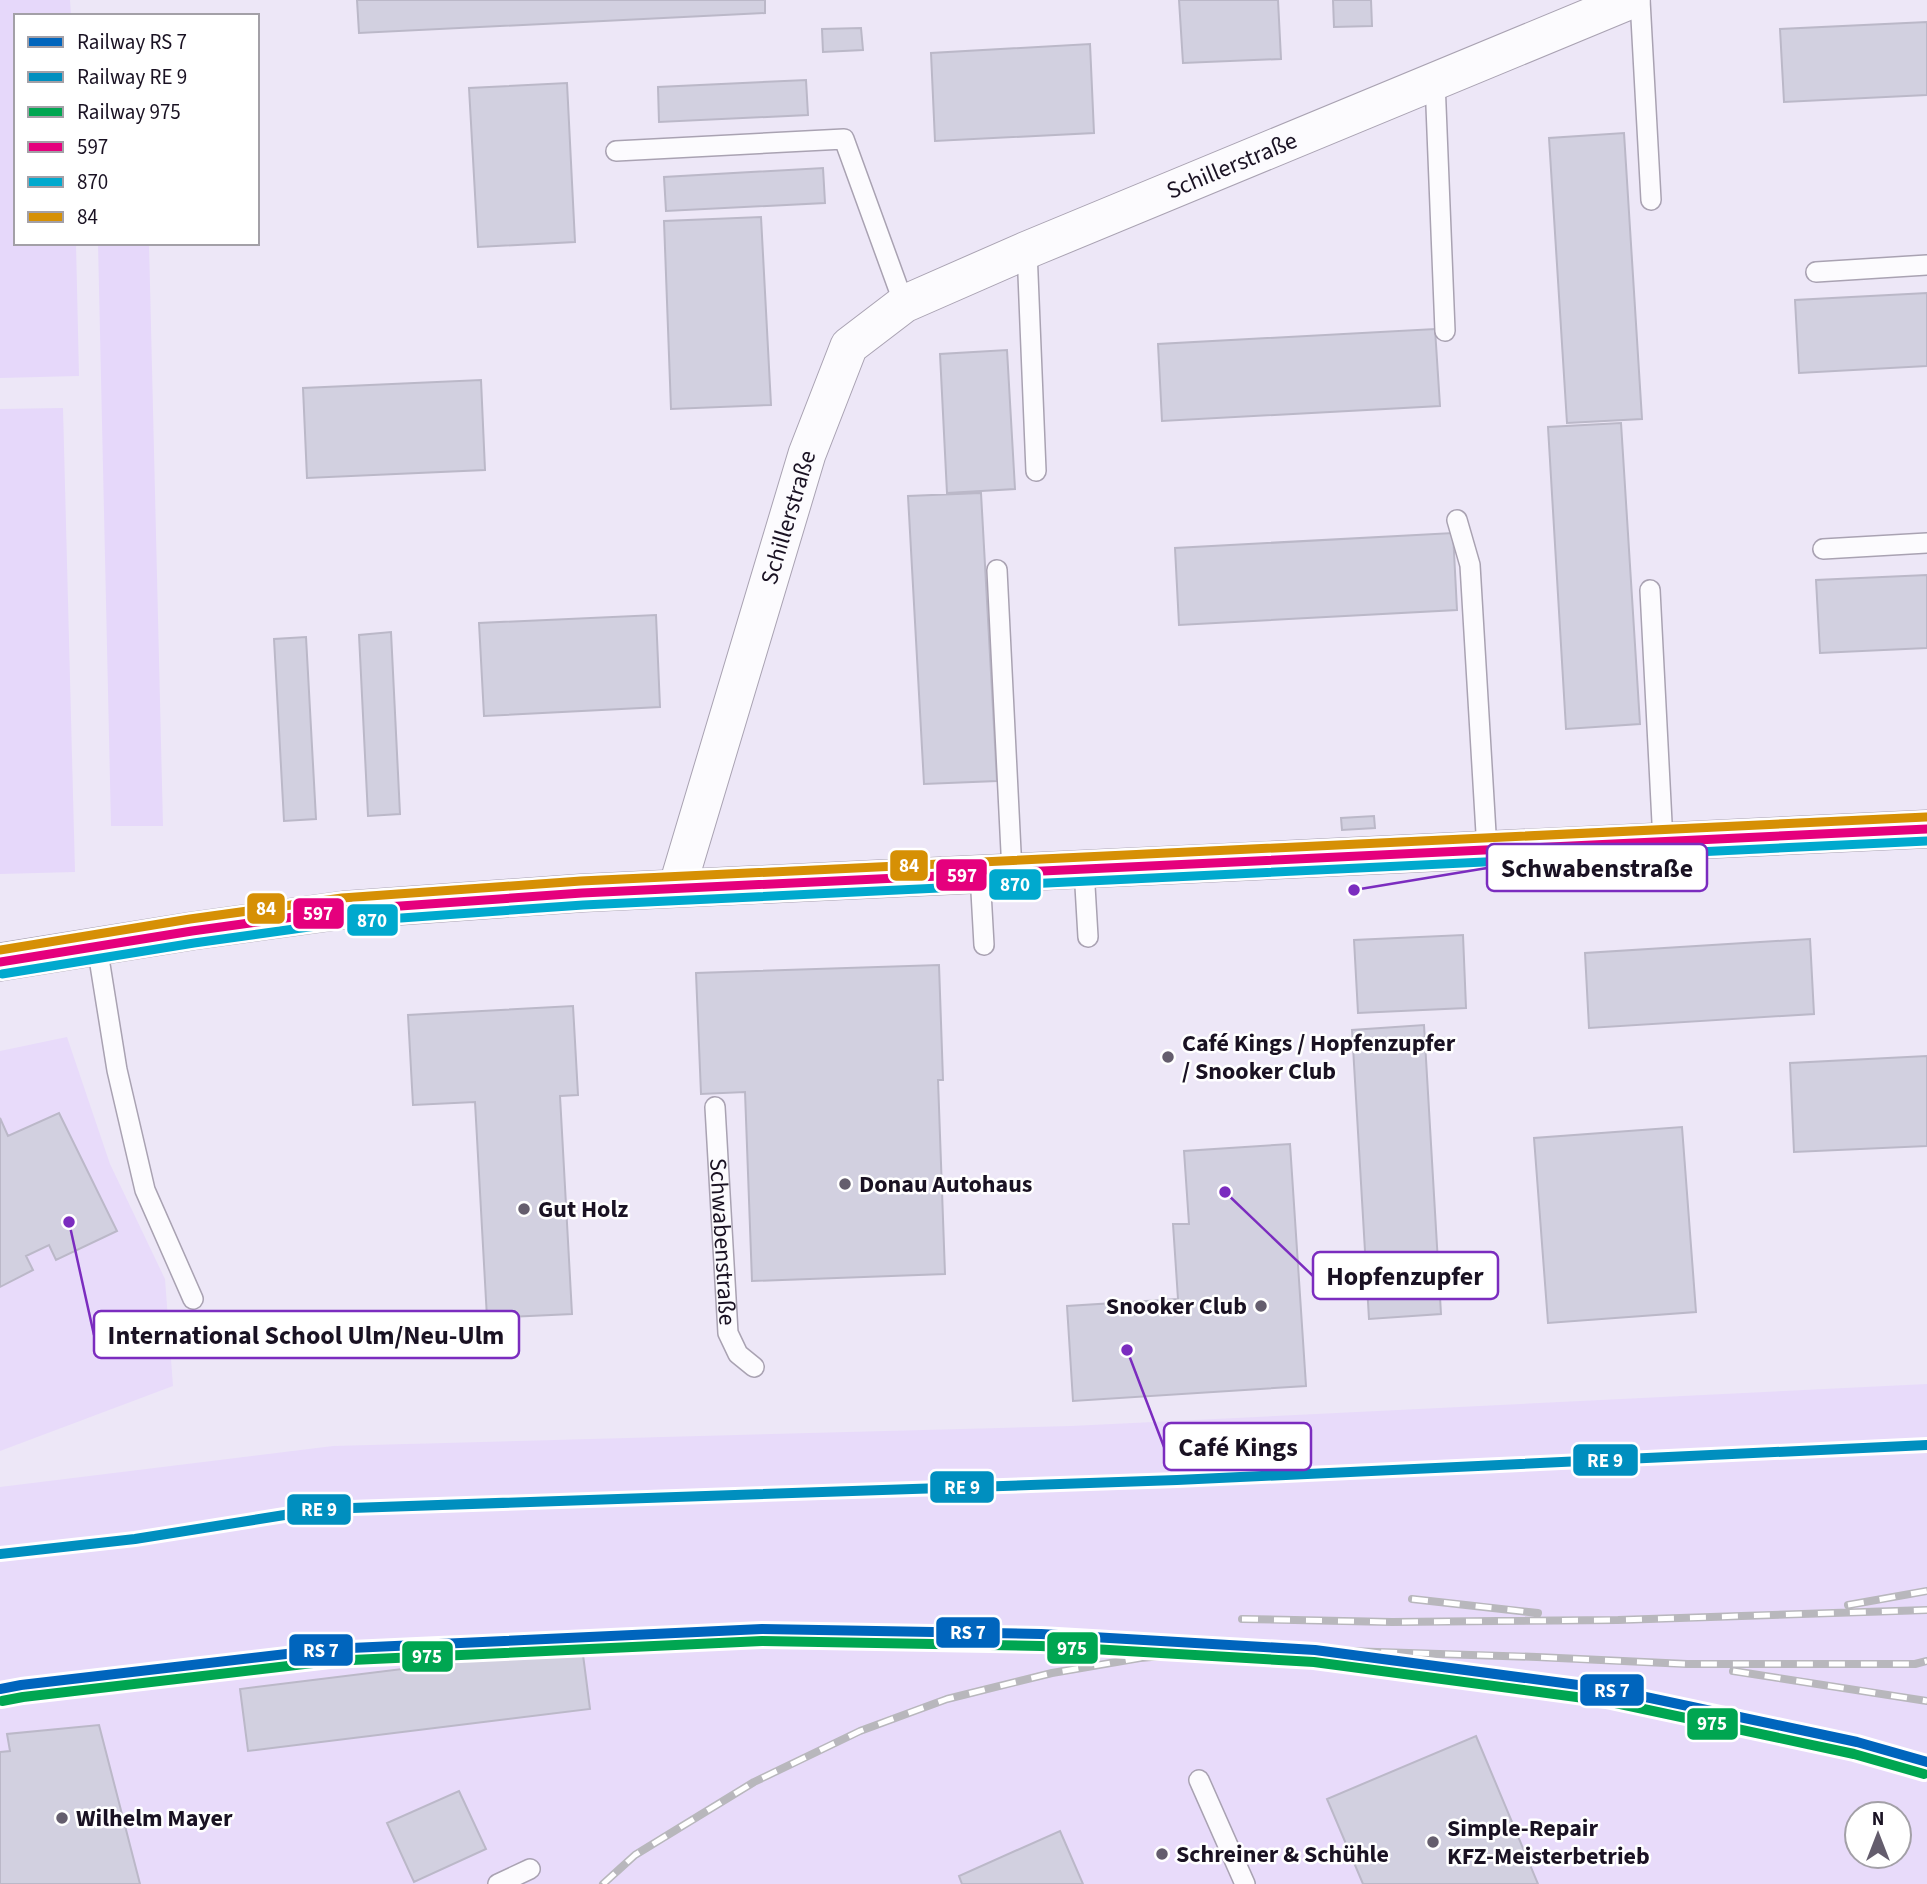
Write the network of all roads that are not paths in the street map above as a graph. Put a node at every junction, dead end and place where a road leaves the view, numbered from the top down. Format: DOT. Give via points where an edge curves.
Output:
graph roads {
  1 [pos="1631,0"];
  2 [pos="1640,0"];
  3 [pos="1435,81"];
  4 [pos="616,151"];
  5 [pos="1651,200"];
  6 [pos="1027,250"];
  7 [pos="1927,265"];
  8 [pos="1816,272"];
  9 [pos="904,304"];
  10 [pos="1445,331"];
  11 [pos="1035,471"];
  12 [pos="1457,520"];
  13 [pos="1927,543"];
  14 [pos="1823,549"];
  15 [pos="997,570"];
  16 [pos="1650,590"];
  17 [pos="1927,830"];
  18 [pos="1663,842"];
  19 [pos="1487,850"];
  20 [pos="1083,869"];
  21 [pos="996,873"];
  22 [pos="677,888"];
  23 [pos="1088,937"];
  24 [pos="984,945"];
  25 [pos="97,946"];
  26 [pos="0,962"];
  27 [pos="715,1107"];
  28 [pos="192,1298"];
  29 [pos="754,1367"];
  30 [pos="1199,1780"];
  31 [pos="530,1869"];
  32 [pos="498,1884"];
  33 [pos="1245,1884"];
  1 -- 3 [label="street, Schillerstraße"];
  2 -- 5 [label="lane"];
  3 -- 6 [label="street, Schillerstraße"];
  3 -- 10 [label="lane"];
  4 -- 9 [label="lane" via="844,139"];
  6 -- 9 [label="street, Schillerstraße"];
  6 -- 11 [label="lane"];
  7 -- 8 [label="lane"];
  9 -- 22 [label="street, Schillerstraße" via="849,346 807,454"];
  12 -- 19 [label="lane" via="1470,565"];
  13 -- 14 [label="lane"];
  15 -- 21 [label="lane"];
  16 -- 18 [label="lane"];
  17 -- 18 [label="street"];
  18 -- 19 [label="street"];
  19 -- 20 [label="street"];
  20 -- 21 [label="street"];
  20 -- 23 [label="lane"];
  21 -- 22 [label="street"];
  21 -- 24 [label="lane"];
  22 -- 25 [label="street" via="344,910"];
  25 -- 26 [label="street"];
  25 -- 28 [label="lane" via="117,1070 145,1190"];
  27 -- 29 [label="lane, Schwabenstraße" via="728,1333 738,1354"];
  30 -- 33 [label="lane"];
  31 -- 32 [label="lane"];
}
